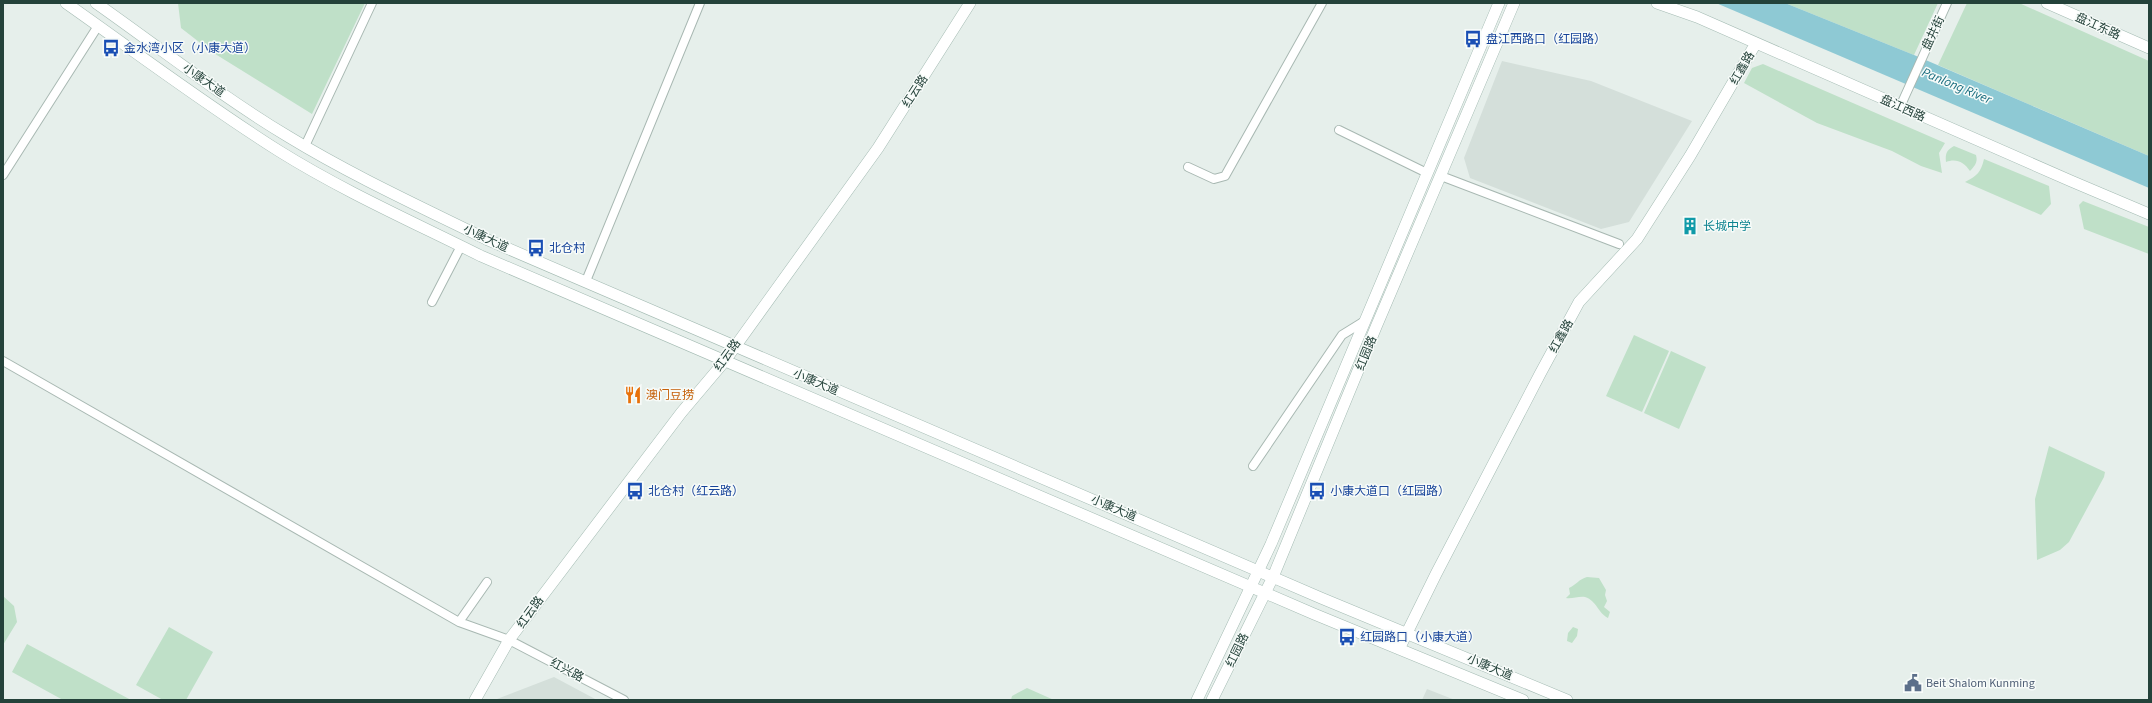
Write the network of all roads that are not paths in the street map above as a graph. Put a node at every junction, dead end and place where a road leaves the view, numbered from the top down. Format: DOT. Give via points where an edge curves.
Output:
graph roads {
  1 [pos="66,3"];
  2 [pos="96,3"];
  3 [pos="372,3"];
  4 [pos="700,3"];
  5 [pos="970,3"];
  6 [pos="1322,3"];
  7 [pos="1499,3"];
  8 [pos="1514,3"];
  9 [pos="1656,3"];
  10 [pos="1947,3"];
  11 [pos="2048,3"];
  12 [pos="98,26"];
  13 [pos="1756,43"];
  14 [pos="2149,48"];
  15 [pos="1900,107"];
  16 [pos="1338,130"];
  17 [pos="305,146"];
  18 [pos="1188,167"];
  19 [pos="1427,173"];
  20 [pos="3,175"];
  21 [pos="1441,176"];
  22 [pos="2149,214"];
  23 [pos="1619,244"];
  24 [pos="461,246"];
  25 [pos="586,281"];
  26 [pos="432,302"];
  27 [pos="1363,322"];
  28 [pos="734,346"];
  29 [pos="3,361"];
  30 [pos="724,362"];
  31 [pos="1253,466"];
  32 [pos="1258,571"];
  33 [pos="1273,577"];
  34 [pos="487,582"];
  35 [pos="1252,587"];
  36 [pos="1266,593"];
  37 [pos="459,622"];
  38 [pos="1406,633"];
  39 [pos="509,640"];
  40 [pos="1399,649"];
  41 [pos="475,700"];
  42 [pos="624,700"];
  43 [pos="1197,700"];
  44 [pos="1212,700"];
  45 [pos="1523,700"];
  46 [pos="1567,700"];
  1 -- 12 [label="main road, 小康大道"];
  2 -- 17 [label="main road, 小康大道" via="207,82"];
  3 -- 17 [label="street"];
  4 -- 25 [label="street"];
  5 -- 28 [label="main road, 红云路" via="878,148"];
  6 -- 18 [label="street" via="1224,176 1214,179"];
  7 -- 19 [label="main road, 红园路"];
  8 -- 21 [label="main road, 红园路"];
  9 -- 13 [label="main road, 盘江西路"];
  10 -- 15 [label="street, 盘井街"];
  11 -- 14 [label="main road, 盘江东路"];
  12 -- 20 [label="street"];
  12 -- 24 [label="main road, 小康大道" via="197,97 280,152 346,189"];
  13 -- 15 [label="main road, 盘江西路"];
  13 -- 38 [label="main road, 红鑫路" via="1690,156 1637,239 1580,302"];
  15 -- 22 [label="main road, 盘江西路"];
  16 -- 19 [label="street"];
  17 -- 25 [label="main road, 小康大道" via="488,240"];
  19 -- 27 [label="main road, 红园路"];
  21 -- 23 [label="street"];
  21 -- 33 [label="main road, 红园路"];
  24 -- 26 [label="street"];
  24 -- 30 [label="main road, 小康大道"];
  25 -- 28 [label="main road, 小康大道"];
  27 -- 31 [label="street" via="1342,335"];
  27 -- 32 [label="main road, 红园路" via="1272,544"];
  28 -- 30 [label="main road, 红云路"];
  28 -- 32 [label="main road, 小康大道"];
  29 -- 37 [label="street, 红兴路"];
  30 -- 35 [label="main road, 小康大道"];
  30 -- 39 [label="main road, 红云路" via="681,413"];
  32 -- 33 [label="main road, 小康大道"];
  32 -- 35 [label="main road, 红园路"];
  33 -- 36 [label="main road, 红园路"];
  33 -- 38 [label="main road, 小康大道"];
  34 -- 37 [label="street"];
  35 -- 36 [label="main road, 小康大道"];
  35 -- 43 [label="main road, 红园路"];
  36 -- 40 [label="main road, 小康大道"];
  36 -- 44 [label="main road, 红园路"];
  37 -- 39 [label="street, 红兴路"];
  38 -- 40 [label="main road, 红鑫路"];
  38 -- 46 [label="main road, 小康大道"];
  39 -- 41 [label="main road, 红云路"];
  39 -- 42 [label="street, 红兴路"];
  40 -- 45 [label="main road, 小康大道"];
}
